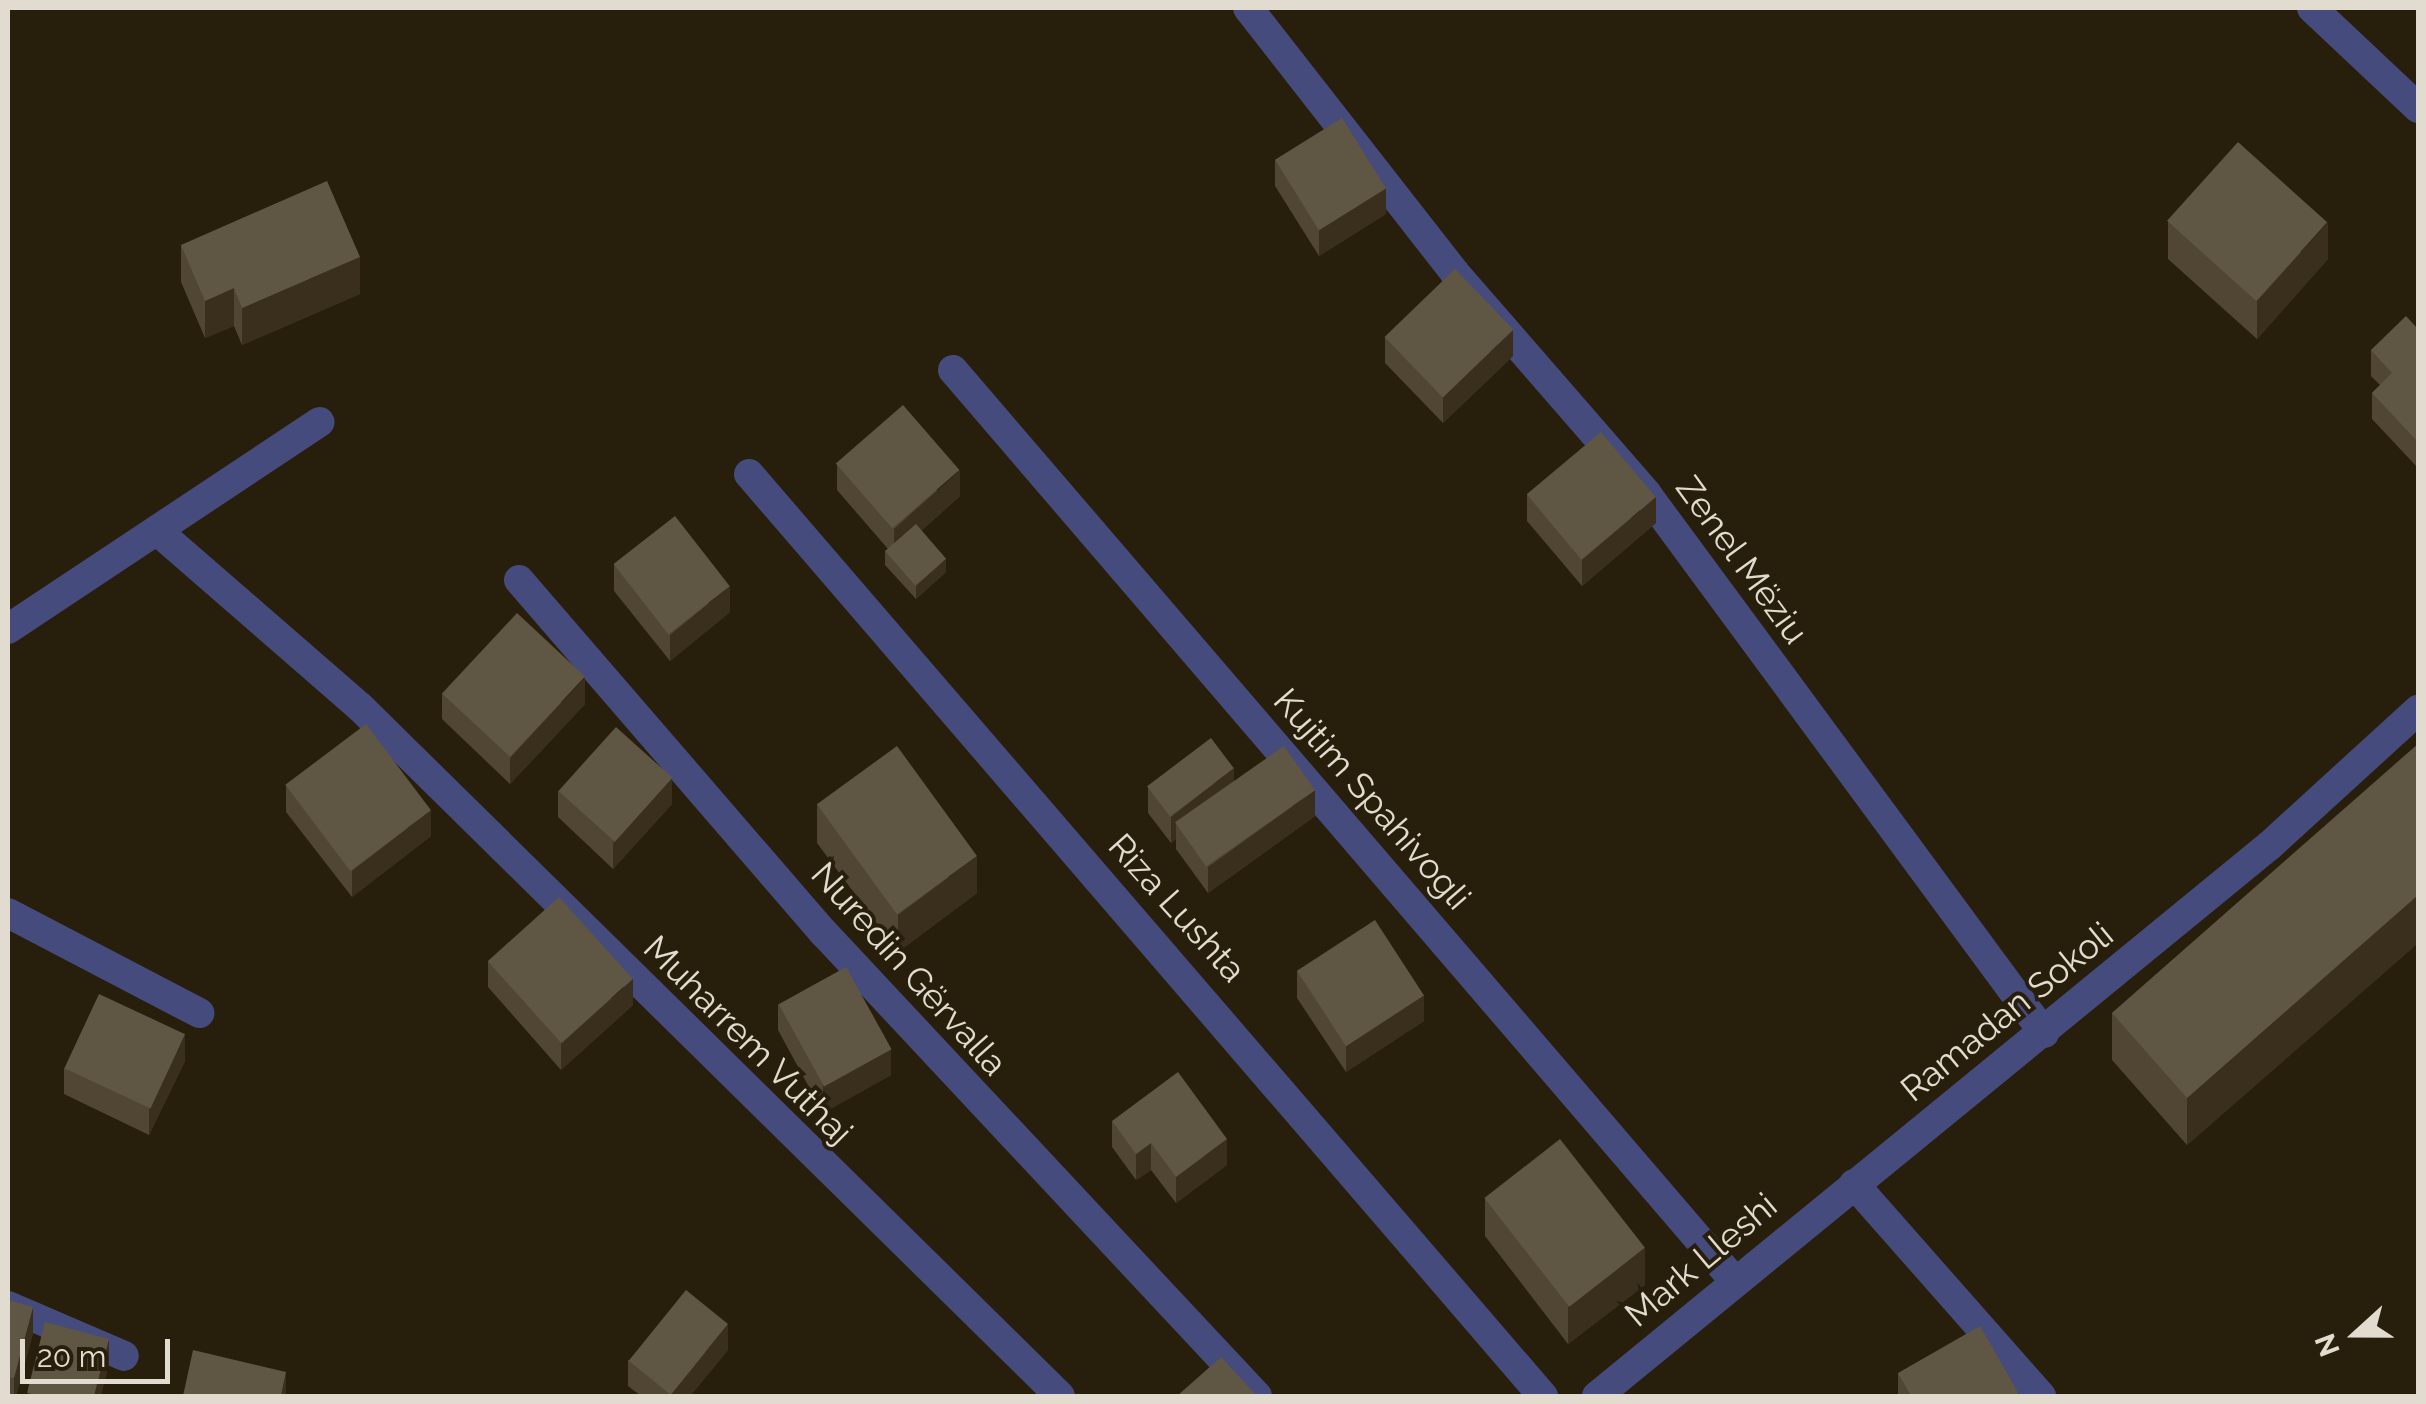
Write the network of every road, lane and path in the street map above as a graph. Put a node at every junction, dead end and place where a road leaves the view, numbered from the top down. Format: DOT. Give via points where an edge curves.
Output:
graph roads {
  1 [pos="1248,8"];
  2 [pos="2312,8"];
  3 [pos="2418,108"];
  4 [pos="953,370"];
  5 [pos="320,422"];
  6 [pos="748,474"];
  7 [pos="170,529"];
  8 [pos="519,580"];
  9 [pos="8,630"];
  10 [pos="2418,710"];
  11 [pos="8,913"];
  12 [pos="199,1012"];
  13 [pos="2044,1033"];
  14 [pos="1854,1184"];
  15 [pos="1732,1278"];
  16 [pos="8,1306"];
  17 [pos="124,1356"];
  18 [pos="1060,1396"];
  19 [pos="1257,1396"];
  20 [pos="1544,1396"];
  21 [pos="1597,1396"];
  22 [pos="2041,1396"];
  1 -- 13 [label="street, Zenel Mëziu" via="1455,273 1646,492"];
  2 -- 3 [label="street"];
  4 -- 15 [label="street, Kujtim Spahivogli"];
  5 -- 7 [label="street"];
  6 -- 20 [label="street, Riza Lushta"];
  7 -- 9 [label="street"];
  7 -- 18 [label="street, Muharrem Vuthaj" via="360,707"];
  8 -- 19 [label="street, Nuredin Gërvalla" via="838,948"];
  10 -- 13 [label="street, Ramadan Sokoli"];
  11 -- 12 [label="street"];
  13 -- 14 [label="street, Ramadan Sokoli"];
  14 -- 15 [label="street, Mark Lleshi"];
  14 -- 22 [label="street"];
  15 -- 21 [label="street, Mark Lleshi"];
  16 -- 17 [label="street"];
}
